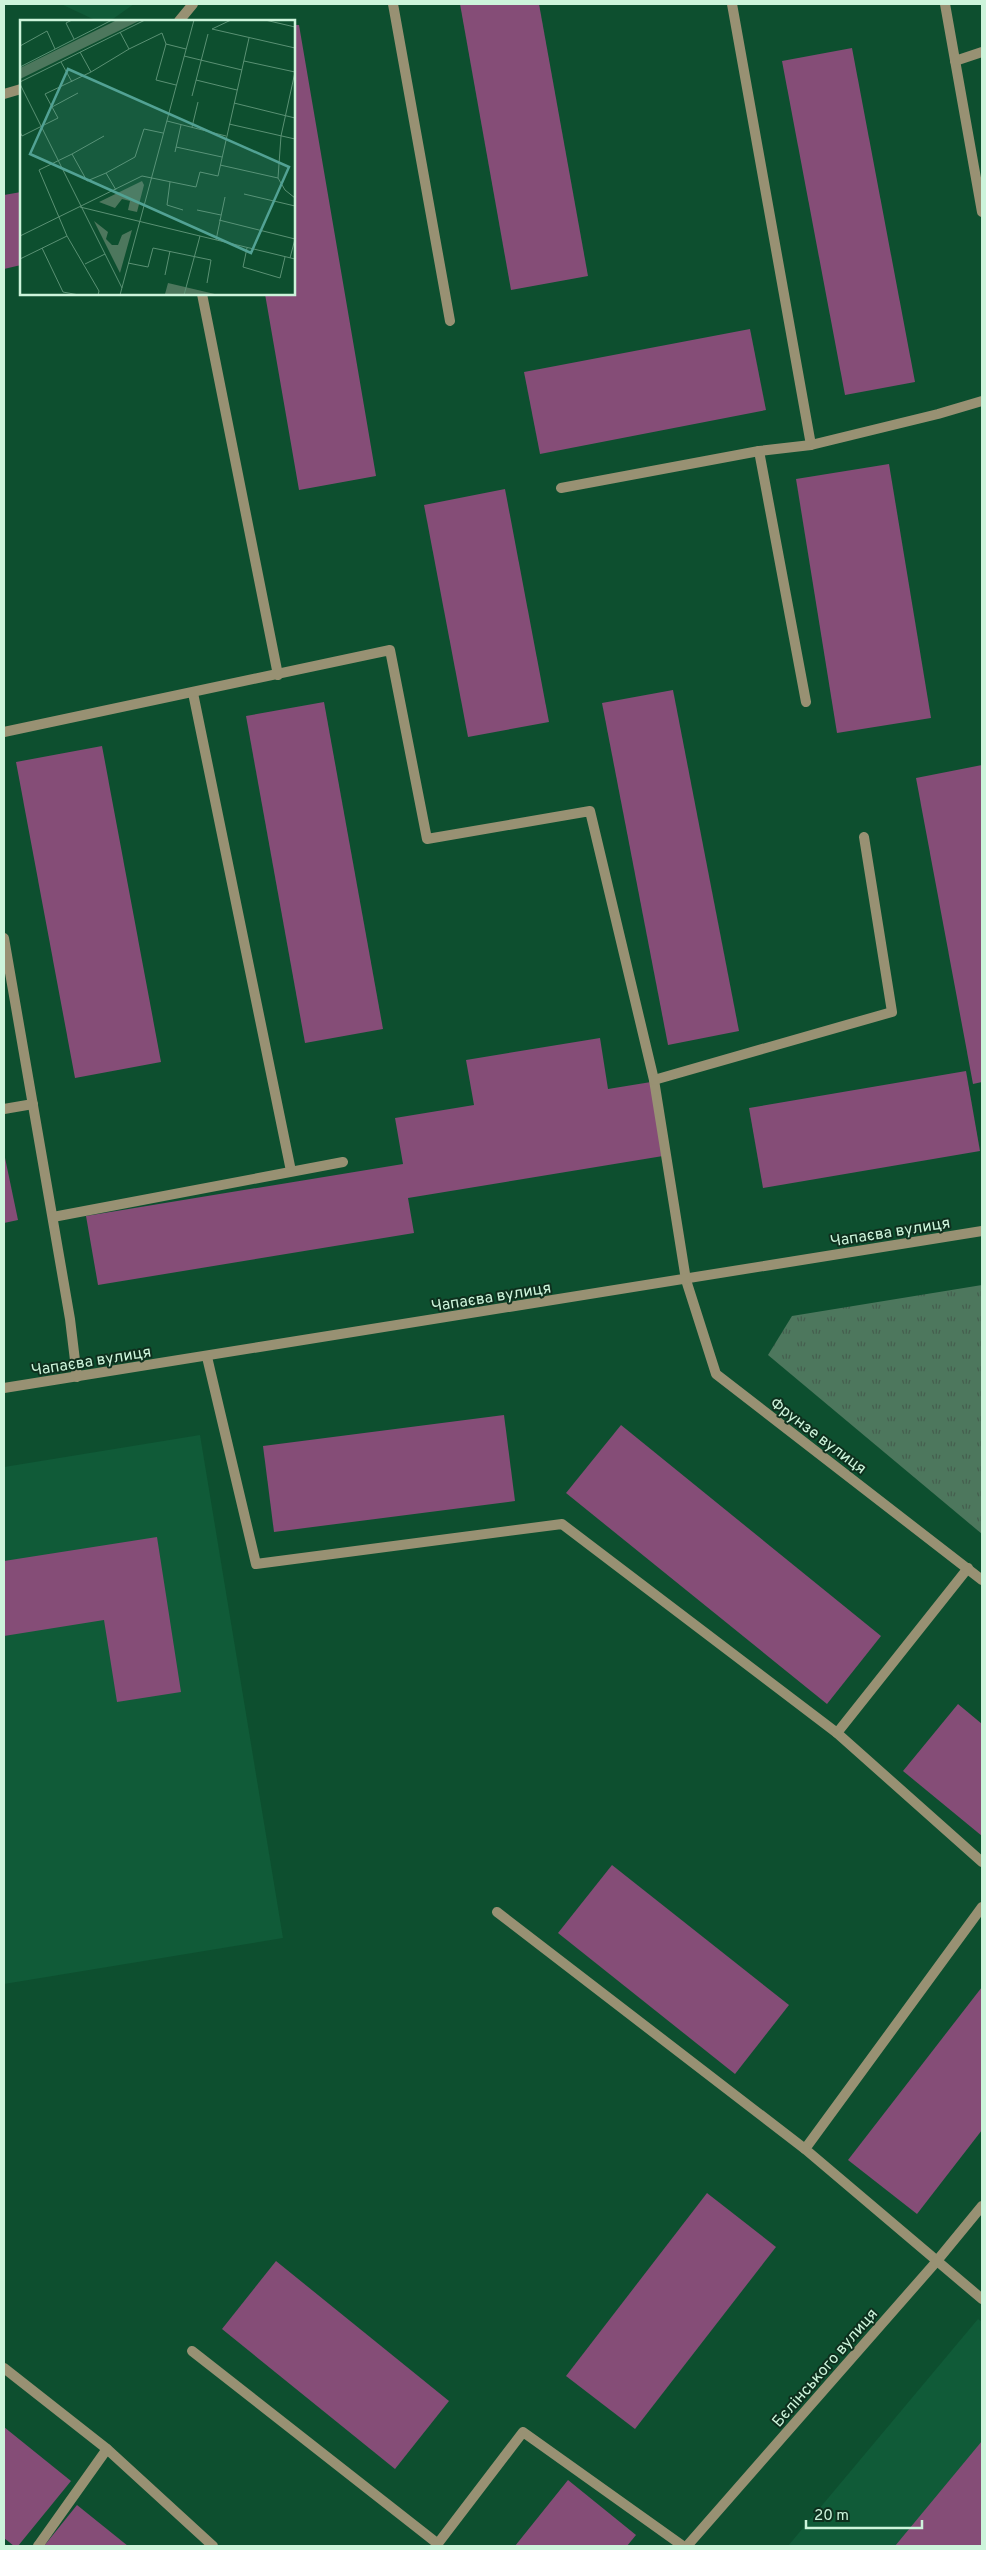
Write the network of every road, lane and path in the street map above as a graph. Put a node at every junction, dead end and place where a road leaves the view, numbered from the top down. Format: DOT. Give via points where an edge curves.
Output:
graph roads {
  1 [pos="193,4"];
  2 [pos="393,4"];
  3 [pos="732,4"];
  4 [pos="945,4"];
  5 [pos="180,20"];
  6 [pos="982,52"];
  7 [pos="955,61"];
  8 [pos="20,89"];
  9 [pos="4,94"];
  10 [pos="982,212"];
  11 [pos="202,295"];
  12 [pos="450,320"];
  13 [pos="982,401"];
  14 [pos="811,445"];
  15 [pos="759,451"];
  16 [pos="561,488"];
  17 [pos="278,675"];
  18 [pos="193,693"];
  19 [pos="806,702"];
  20 [pos="4,732"];
  21 [pos="864,837"];
  22 [pos="4,938"];
  23 [pos="654,1080"];
  24 [pos="33,1104"];
  25 [pos="4,1109"];
  26 [pos="343,1162"];
  27 [pos="291,1171"];
  28 [pos="53,1217"];
  29 [pos="982,1231"];
  30 [pos="686,1280"];
  31 [pos="207,1357"];
  32 [pos="77,1377"];
  33 [pos="4,1388"];
  34 [pos="968,1568"];
  35 [pos="982,1580"];
  36 [pos="837,1733"];
  37 [pos="982,1862"];
  38 [pos="982,1907"];
  39 [pos="497,1912"];
  40 [pos="804,2149"];
  41 [pos="982,2206"];
  42 [pos="936,2262"];
  43 [pos="982,2299"];
  44 [pos="192,2351"];
  45 [pos="4,2368"];
  46 [pos="107,2449"];
  47 [pos="437,2545"];
  48 [pos="38,2546"];
  49 [pos="212,2546"];
  50 [pos="683,2546"];
  51 [pos="687,2546"];
  1 -- 5 [label="street"];
  2 -- 12 [label="street"];
  3 -- 14 [label="street"];
  4 -- 7 [label="street"];
  6 -- 7 [label="street"];
  7 -- 10 [label="street"];
  8 -- 9 [label="street"];
  11 -- 17 [label="street"];
  13 -- 14 [label="street"];
  14 -- 15 [label="street"];
  15 -- 16 [label="street"];
  15 -- 19 [label="street"];
  17 -- 18 [label="street"];
  17 -- 23 [label="street, Фрунзе вулиця" via="390,650 427,839 590,811"];
  18 -- 20 [label="street"];
  18 -- 27 [label="street"];
  21 -- 23 [label="street" via="892,1012"];
  22 -- 24 [label="street"];
  23 -- 30 [label="street, Фрунзе вулиця"];
  24 -- 25 [label="street"];
  24 -- 28 [label="street"];
  26 -- 27 [label="street"];
  27 -- 28 [label="street"];
  28 -- 32 [label="street"];
  29 -- 30 [label="street, Чапаєва вулиця"];
  30 -- 31 [label="street, Чапаєва вулиця"];
  30 -- 34 [label="street, Фрунзе вулиця" via="716,1374"];
  31 -- 32 [label="street, Чапаєва вулиця"];
  31 -- 36 [label="street" via="256,1564 562,1524"];
  32 -- 33 [label="street, Чапаєва вулиця"];
  34 -- 35 [label="street, Фрунзе вулиця"];
  34 -- 36 [label="street"];
  36 -- 37 [label="street"];
  38 -- 40 [label="street"];
  39 -- 40 [label="street"];
  40 -- 42 [label="street"];
  41 -- 42 [label="street, Бєлінського вулиця"];
  42 -- 43 [label="street"];
  42 -- 51 [label="street, Бєлінського вулиця"];
  44 -- 47 [label="street"];
  45 -- 46 [label="street"];
  46 -- 48 [label="street"];
  46 -- 49 [label="street"];
  47 -- 50 [label="street" via="523,2432"];
}
